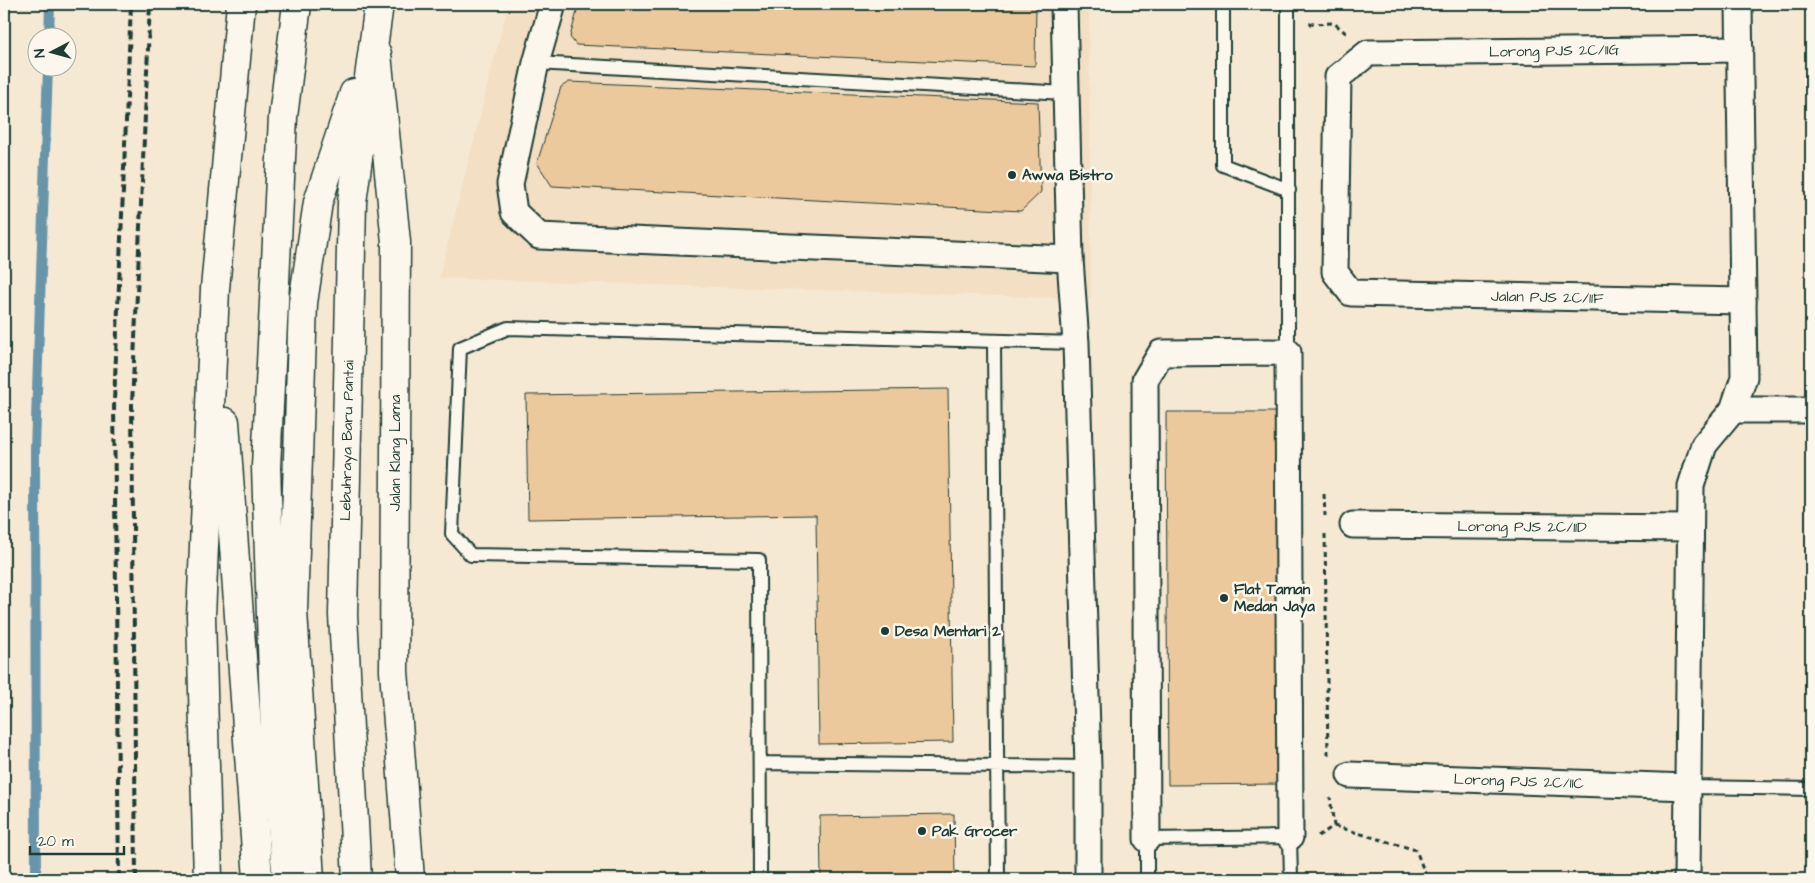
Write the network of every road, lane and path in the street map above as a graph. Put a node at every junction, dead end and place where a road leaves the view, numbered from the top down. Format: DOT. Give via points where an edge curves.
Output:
graph roads {
  1 [pos="241,4"];
  2 [pos="297,4"];
  3 [pos="553,4"];
  4 [pos="1064,4"];
  5 [pos="1223,4"];
  6 [pos="1288,4"];
  7 [pos="1739,4"];
  8 [pos="381,14"];
  9 [pos="1288,25"];
  10 [pos="1740,49"];
  11 [pos="1368,53"];
  12 [pos="536,63"];
  13 [pos="1065,93"];
  14 [pos="1289,190"];
  15 [pos="1070,259"];
  16 [pos="216,289"];
  17 [pos="1743,301"];
  18 [pos="994,342"];
  19 [pos="1076,343"];
  20 [pos="1288,352"];
  21 [pos="1734,410"];
  22 [pos="1811,410"];
  23 [pos="1324,494"];
  24 [pos="1325,519"];
  25 [pos="1353,525"];
  26 [pos="1325,527"];
  27 [pos="1690,528"];
  28 [pos="760,763"];
  29 [pos="997,764"];
  30 [pos="1088,767"];
  31 [pos="1339,770"];
  32 [pos="1688,787"];
  33 [pos="1811,789"];
  34 [pos="1330,792"];
  35 [pos="1334,826"];
  36 [pos="1290,837"];
  37 [pos="1147,839"];
  38 [pos="208,879"];
  39 [pos="258,879"];
  40 [pos="287,879"];
  41 [pos="310,879"];
  42 [pos="356,879"];
  43 [pos="410,879"];
  44 [pos="760,879"];
  45 [pos="998,879"];
  46 [pos="1088,879"];
  47 [pos="1147,879"];
  48 [pos="1291,879"];
  49 [pos="1427,879"];
  50 [pos="1687,879"];
  1 -- 16 [label="main road"];
  2 -- 40 [label="main road" via="283,117 266,467 276,765"];
  3 -- 12 [label="street"];
  4 -- 13 [label="street"];
  5 -- 14 [label="lane" via="1223,165"];
  6 -- 9 [label="lane"];
  7 -- 10 [label="street"];
  8 -- 41 [label="main road" via="318,202 303,303 293,612"];
  8 -- 42 [label="main road, Lebuhraya Baru Pantai" via="352,202 343,615"];
  8 -- 43 [label="main road, Jalan Klang Lama" via="396,242 394,671"];
  9 -- 11 [label="path" via="1334,24"];
  9 -- 14 [label="lane"];
  10 -- 11 [label="street, Lorong PJS 2C/11G"];
  10 -- 17 [label="street"];
  11 -- 17 [label="street, Jalan PJS 2C/11F" via="1338,77 1334,272 1351,293"];
  12 -- 13 [label="lane"];
  12 -- 15 [label="street" via="510,184 514,212 539,236"];
  13 -- 15 [label="street"];
  14 -- 20 [label="lane"];
  15 -- 19 [label="street"];
  16 -- 38 [label="main road" via="201,616"];
  16 -- 39 [label="main road"];
  17 -- 21 [label="street" via="1744,377"];
  18 -- 19 [label="lane"];
  18 -- 28 [label="lane" via="508,328 460,348 452,534 471,555 759,560"];
  18 -- 29 [label="lane"];
  19 -- 30 [label="street"];
  20 -- 36 [label="street"];
  20 -- 37 [label="street" via="1161,353 1145,380"];
  21 -- 22 [label="street"];
  21 -- 27 [label="street" via="1704,445 1691,486"];
  23 -- 24 [label="path"];
  25 -- 27 [label="street, Lorong PJS 2C/11D"];
  26 -- 31 [label="path"];
  27 -- 32 [label="street"];
  28 -- 29 [label="lane"];
  28 -- 44 [label="lane"];
  29 -- 30 [label="lane"];
  29 -- 45 [label="lane"];
  30 -- 46 [label="street"];
  31 -- 32 [label="street, Lorong PJS 2C/11C"];
  32 -- 33 [label="lane"];
  32 -- 50 [label="street"];
  34 -- 35 [label="path"];
  35 -- 36 [label="path" via="1318,836"];
  35 -- 49 [label="path" via="1416,850"];
  36 -- 37 [label="lane"];
  36 -- 48 [label="lane"];
  37 -- 47 [label="lane"];
}
